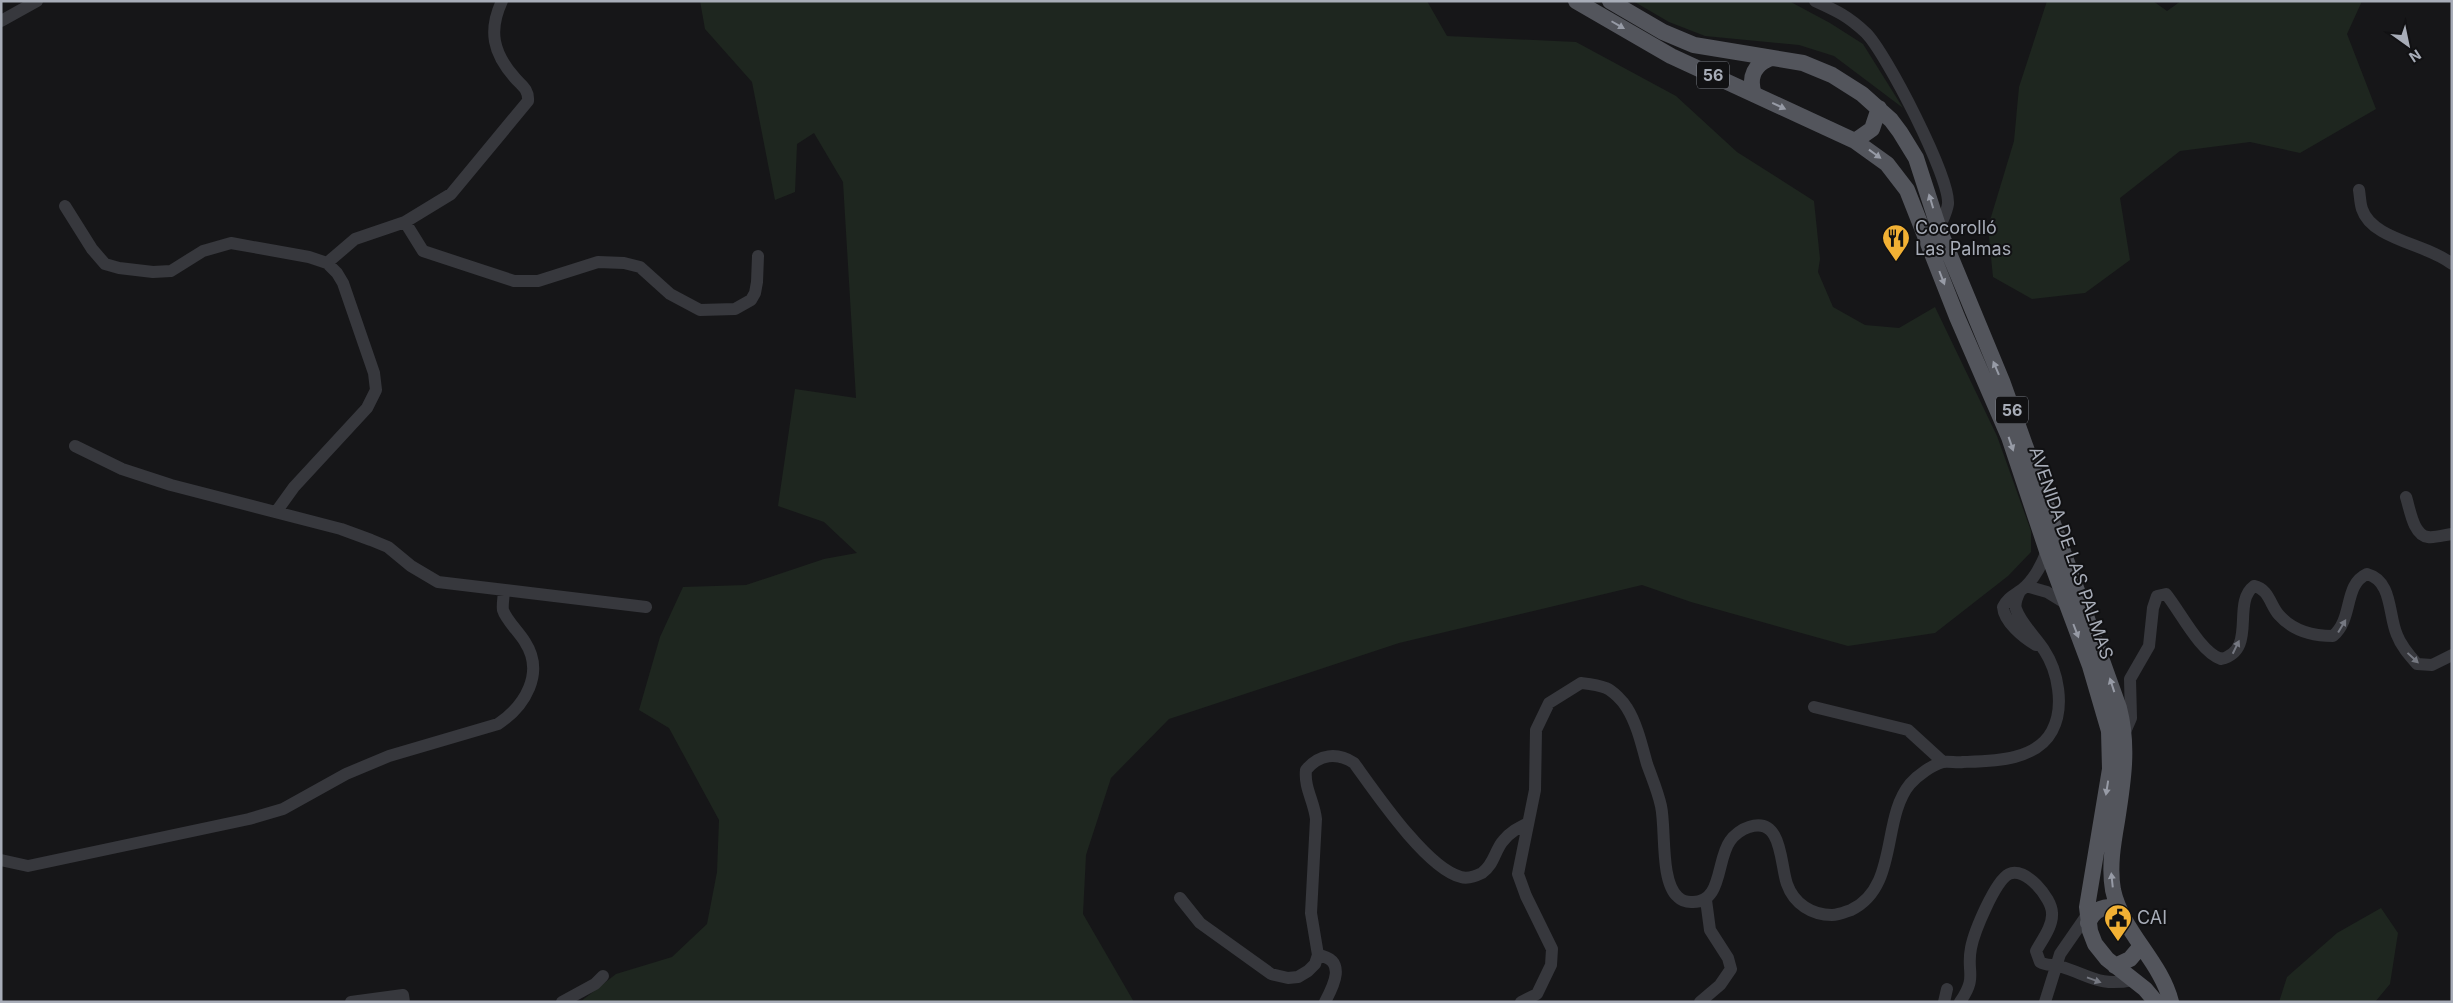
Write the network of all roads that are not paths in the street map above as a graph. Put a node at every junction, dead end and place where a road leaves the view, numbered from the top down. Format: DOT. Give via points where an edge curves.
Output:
graph roads {
  1 [pos="37,1"];
  2 [pos="502,1"];
  3 [pos="1576,1"];
  4 [pos="1610,1"];
  5 [pos="1815,1"];
  6 [pos="1,20"];
  7 [pos="1771,58"];
  8 [pos="1754,94"];
  9 [pos="1879,108"];
  10 [pos="1854,141"];
  11 [pos="2359,190"];
  12 [pos="65,206"];
  13 [pos="405,222"];
  14 [pos="1939,229"];
  15 [pos="758,256"];
  16 [pos="327,264"];
  17 [pos="2452,264"];
  18 [pos="75,446"];
  19 [pos="2406,497"];
  20 [pos="276,512"];
  21 [pos="2452,534"];
  22 [pos="2047,551"];
  23 [pos="2023,588"];
  24 [pos="504,590"];
  25 [pos="2065,603"];
  26 [pos="646,607"];
  27 [pos="2452,655"];
  28 [pos="1814,707"];
  29 [pos="2124,734"];
  30 [pos="1944,762"];
  31 [pos="1528,823"];
  32 [pos="1,860"];
  33 [pos="1180,898"];
  34 [pos="1706,900"];
  35 [pos="2119,909"];
  36 [pos="2087,919"];
  37 [pos="2141,946"];
  38 [pos="1318,956"];
  39 [pos="2057,966"];
  40 [pos="2115,966"];
  41 [pos="603,976"];
  42 [pos="2134,980"];
  43 [pos="1947,989"];
  44 [pos="351,1002"];
  45 [pos="404,1002"];
  46 [pos="562,1002"];
  47 [pos="1326,1002"];
  48 [pos="1521,1002"];
  49 [pos="1700,1002"];
  50 [pos="1944,1002"];
  51 [pos="1960,1002"];
  52 [pos="2045,1002"];
  53 [pos="2156,1002"];
  54 [pos="2171,1002"];
  1 -- 6 [label="street"];
  2 -- 13 [label="street" via="494,25 494,45 527,91 528,101 451,194"];
  3 -- 8 [label="main road, AVENIDA DE LAS PALMAS / 56, one-way" via="1671,56"];
  4 -- 7 [label="main road, AVENIDA DE LAS PALMAS / 56" via="1663,32 1694,45"];
  5 -- 14 [label="street" via="1837,10 1868,35 1900,89 1946,184 1948,204"];
  7 -- 8 [label="main road" via="1753,71"];
  7 -- 9 [label="main road, AVENIDA DE LAS PALMAS / 56" via="1802,63 1832,74"];
  8 -- 10 [label="main road, AVENIDA DE LAS PALMAS / 56, one-way"];
  9 -- 10 [label="main road" via="1872,129"];
  14 -- 9 [label="main road, AVENIDA DE LAS PALMAS / 56, one-way" via="1916,158 1900,132"];
  10 -- 22 [label="main road, AVENIDA DE LAS PALMAS / 56, one-way" via="1893,170 1914,206 2008,437"];
  11 -- 17 [label="street" via="2362,210 2374,228 2422,247"];
  12 -- 16 [label="street" via="105,264 119,268 170,271 203,251 232,243 309,257"];
  13 -- 15 [label="street" via="423,251 514,282 538,281 598,262 624,263 640,267 670,294 700,310 735,309 751,300 757,282"];
  13 -- 16 [label="street" via="355,238"];
  29 -- 14 [label="main road, AVENIDA DE LAS PALMAS / 56, one-way" via="2107,672 2010,405"];
  16 -- 20 [label="street" via="337,273 345,290 374,373 376,390 367,408 294,487"];
  18 -- 20 [label="street" via="131,472"];
  19 -- 21 [label="street" via="2415,527 2422,535"];
  20 -- 24 [label="street" via="341,529 388,547 438,582"];
  22 -- 23 [label="street" via="2038,570"];
  22 -- 25 [label="main road, AVENIDA DE LAS PALMAS / 56"];
  23 -- 25 [label="street" via="2047,592"];
  23 -- 30 [label="street" via="2005,602 2003,612 2028,640 2044,650 2054,670 2058,704 2053,729 2029,752 2017,756"];
  24 -- 26 [label="street"];
  24 -- 32 [label="street" via="503,610 526,644 532,671 525,699 498,724 389,756 346,774 283,809 248,819 28,866"];
  25 -- 36 [label="main road, AVENIDA DE LAS PALMAS / 56, one-way" via="2100,698 2111,752"];
  29 -- 27 [label="street, one-way" via="2131,718 2130,679 2149,646 2157,596 2166,594 2200,642 2221,659 2230,657 2237,650 2243,630 2245,596 2254,586 2264,591 2279,615 2290,625 2311,636 2333,636 2341,630 2358,578 2367,574 2375,576 2383,586 2396,634 2417,664 2432,665"];
  28 -- 30 [label="street" via="1908,730"];
  35 -- 29 [label="main road, AVENIDA DE LAS PALMAS / 56, one-way" via="2111,870 2123,781"];
  30 -- 34 [label="street" via="1921,774 1903,794 1884,866 1873,891 1857,907 1836,915 1806,910 1787,886 1775,836 1767,828 1752,826 1729,842 1712,892"];
  31 -- 34 [label="street" via="1535,790 1536,730 1541,715 1549,703 1581,683 1606,688 1628,708 1661,806 1670,884 1675,895 1686,902"];
  31 -- 38 [label="street" via="1512,831 1502,842 1485,871 1474,877 1461,878 1444,870 1412,838 1354,763 1335,755 1319,757 1306,770 1305,780 1316,819 1311,913"];
  31 -- 48 [label="street" via="1518,874 1552,949 1552,965 1537,994"];
  33 -- 38 [label="street" via="1200,923 1272,974 1298,977 1312,968"];
  34 -- 49 [label="street" via="1710,930 1728,958 1731,969 1720,985"];
  35 -- 36 [label="main road" via="2100,909"];
  35 -- 37 [label="main road, AVENIDA DE LAS PALMAS / 56"];
  36 -- 39 [label="street" via="2060,954"];
  36 -- 40 [label="main road, AVENIDA DE LAS PALMAS / 56" via="2099,951"];
  37 -- 40 [label="main road" via="2130,959"];
  37 -- 54 [label="main road, AVENIDA DE LAS PALMAS / 56"];
  38 -- 47 [label="street" via="1328,957 1336,974"];
  39 -- 42 [label="street, one-way" via="2100,982"];
  39 -- 51 [label="street" via="2042,964 2036,954 2053,915 2050,904 2031,880 2020,873 2010,873 1996,890 1976,932 1970,949 1972,979"];
  39 -- 52 [label="street"];
  40 -- 42 [label="main road, AVENIDA DE LAS PALMAS / 56"];
  41 -- 46 [label="street"];
  42 -- 53 [label="main road, AVENIDA DE LAS PALMAS / 56"];
  43 -- 50 [label="street"];
  44 -- 45 [label="street" via="403,995"];
}
